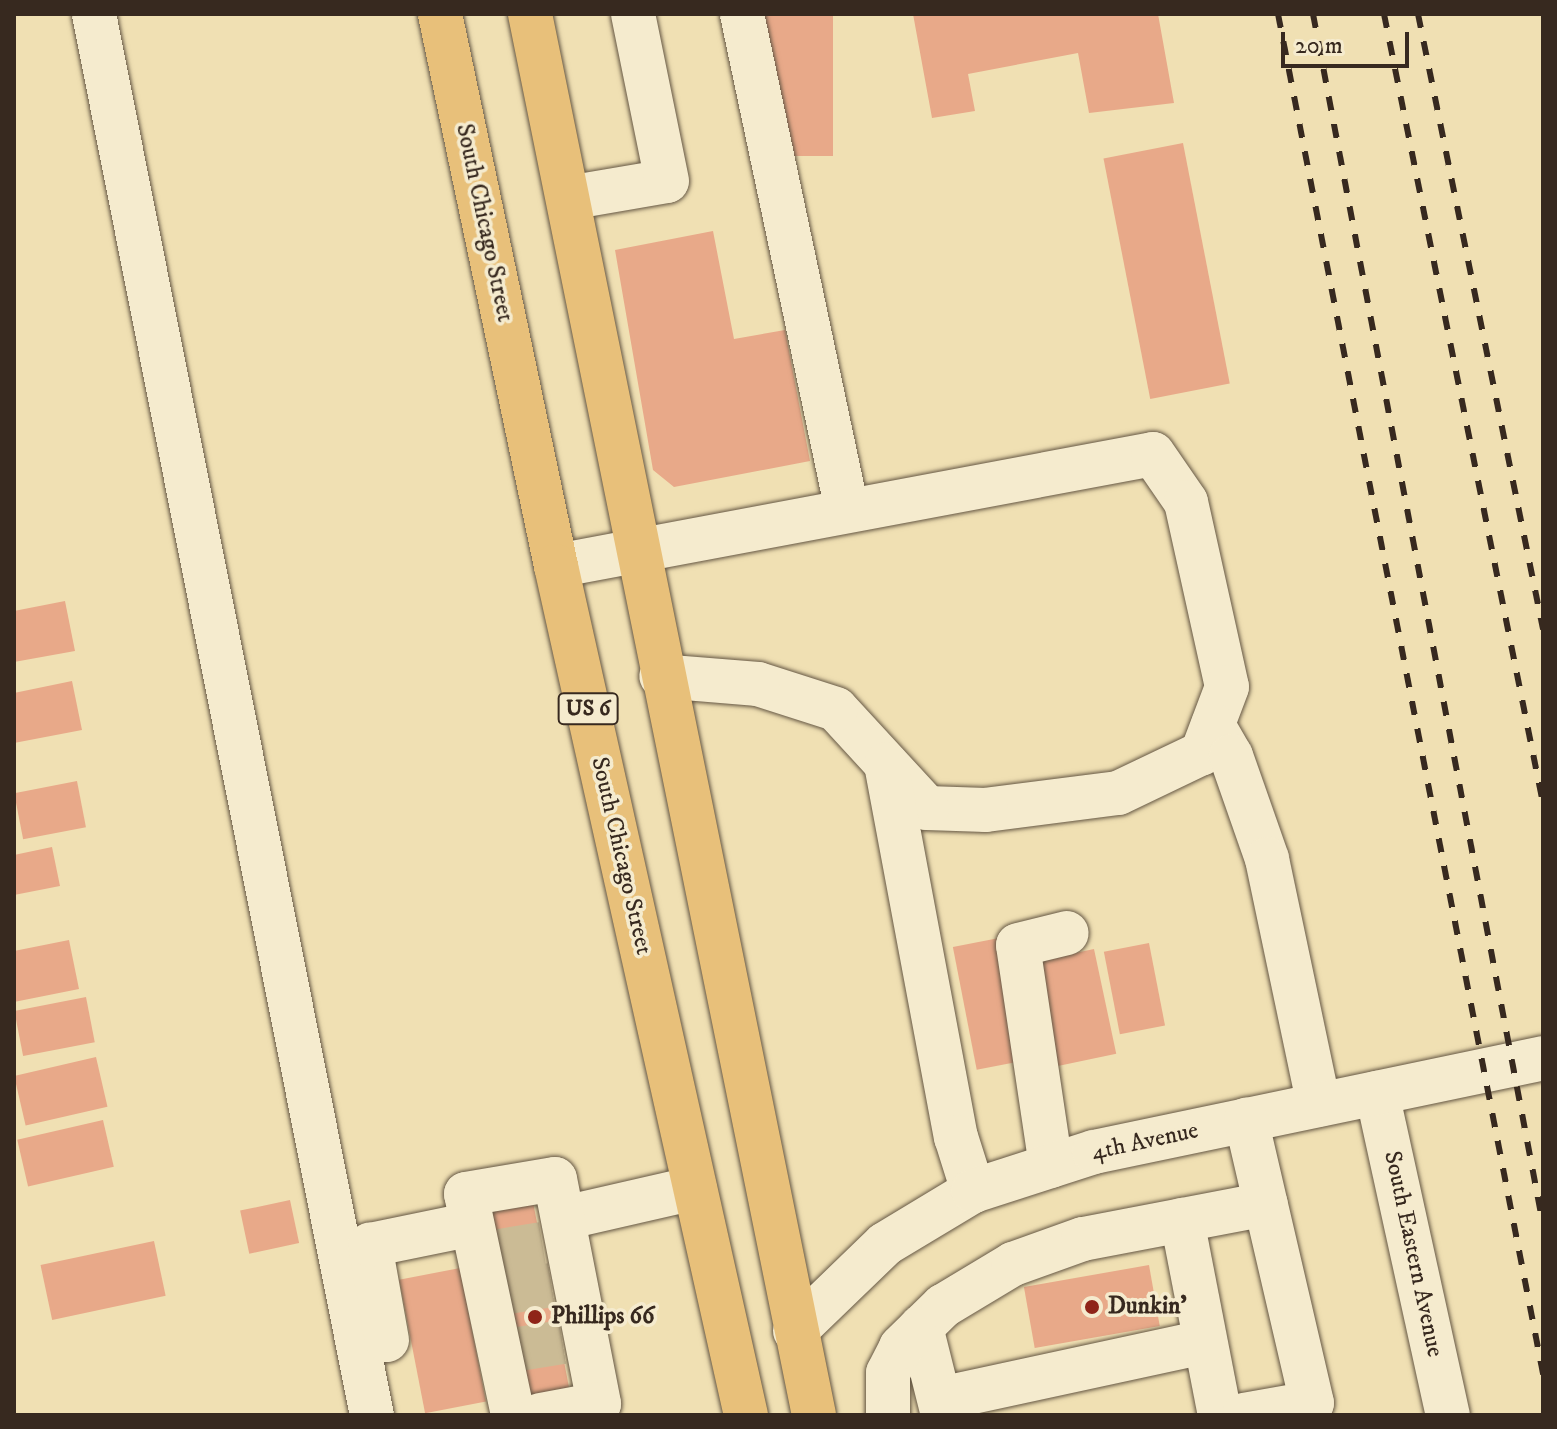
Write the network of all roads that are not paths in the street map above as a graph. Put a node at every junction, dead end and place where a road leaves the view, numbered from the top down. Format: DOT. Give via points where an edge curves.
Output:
graph roads {
  1 [pos="94,14"];
  2 [pos="440,14"];
  3 [pos="530,14"];
  4 [pos="633,14"];
  5 [pos="742,14"];
  6 [pos="568,198"];
  7 [pos="847,510"];
  8 [pos="635,549"];
  9 [pos="556,566"];
  10 [pos="661,676"];
  11 [pos="1213,725"];
  12 [pos="886,761"];
  13 [pos="1067,933"];
  14 [pos="1543,1058"];
  15 [pos="1377,1093"];
  16 [pos="1319,1105"];
  17 [pos="1246,1120"];
  18 [pos="1051,1166"];
  19 [pos="695,1188"];
  20 [pos="973,1191"];
  21 [pos="1266,1204"];
  22 [pos="1182,1220"];
  23 [pos="525,1259"];
  24 [pos="921,1327"];
  25 [pos="795,1331"];
  26 [pos="1204,1342"];
  27 [pos="942,1407"];
  28 [pos="741,1411"];
  29 [pos="372,1415"];
  30 [pos="400,1415"];
  31 [pos="513,1415"];
  32 [pos="540,1415"];
  33 [pos="814,1415"];
  34 [pos="888,1415"];
  35 [pos="1220,1415"];
  36 [pos="1244,1415"];
  37 [pos="1448,1415"];
  1 -- 29 [label="street"];
  2 -- 9 [label="main road, South Chicago Street / US 6"];
  3 -- 6 [label="main road"];
  4 -- 6 [label="street" via="667,181"];
  5 -- 7 [label="street"];
  6 -- 8 [label="main road"];
  7 -- 8 [label="street"];
  7 -- 11 [label="street" via="1153,454 1186,502 1227,687"];
  8 -- 9 [label="street"];
  8 -- 10 [label="main road"];
  9 -- 19 [label="main road, South Chicago Street / US 6"];
  10 -- 12 [label="street" via="758,684 836,709"];
  10 -- 25 [label="main road"];
  11 -- 12 [label="street" via="1202,753 1118,793 986,810 927,808"];
  11 -- 16 [label="street" via="1231,756 1267,859"];
  12 -- 20 [label="street" via="956,1137"];
  13 -- 18 [label="street" via="1018,945"];
  14 -- 15 [label="street, 4th Avenue"];
  15 -- 16 [label="street, 4th Avenue"];
  15 -- 37 [label="street, South Eastern Avenue"];
  16 -- 17 [label="street, 4th Avenue"];
  17 -- 18 [label="street, 4th Avenue"];
  17 -- 21 [label="street"];
  18 -- 20 [label="street, 4th Avenue"];
  19 -- 23 [label="street"];
  19 -- 28 [label="main road, South Chicago Street / US 6"];
  20 -- 25 [label="street, 4th Avenue" via="885,1244"];
  21 -- 22 [label="street"];
  21 -- 36 [label="street" via="1312,1403"];
  22 -- 24 [label="street" via="1083,1239 1013,1264 943,1306"];
  22 -- 26 [label="street"];
  23 -- 30 [label="street" via="370,1245"];
  23 -- 31 [label="street" via="509,1350"];
  23 -- 32 [label="street" via="574,1340 599,1404"];
  24 -- 27 [label="street"];
  24 -- 34 [label="street" via="901,1347 888,1373"];
  25 -- 28 [label="main road, US 6"];
  25 -- 33 [label="main road"];
  26 -- 27 [label="street"];
  26 -- 35 [label="street"];
}
